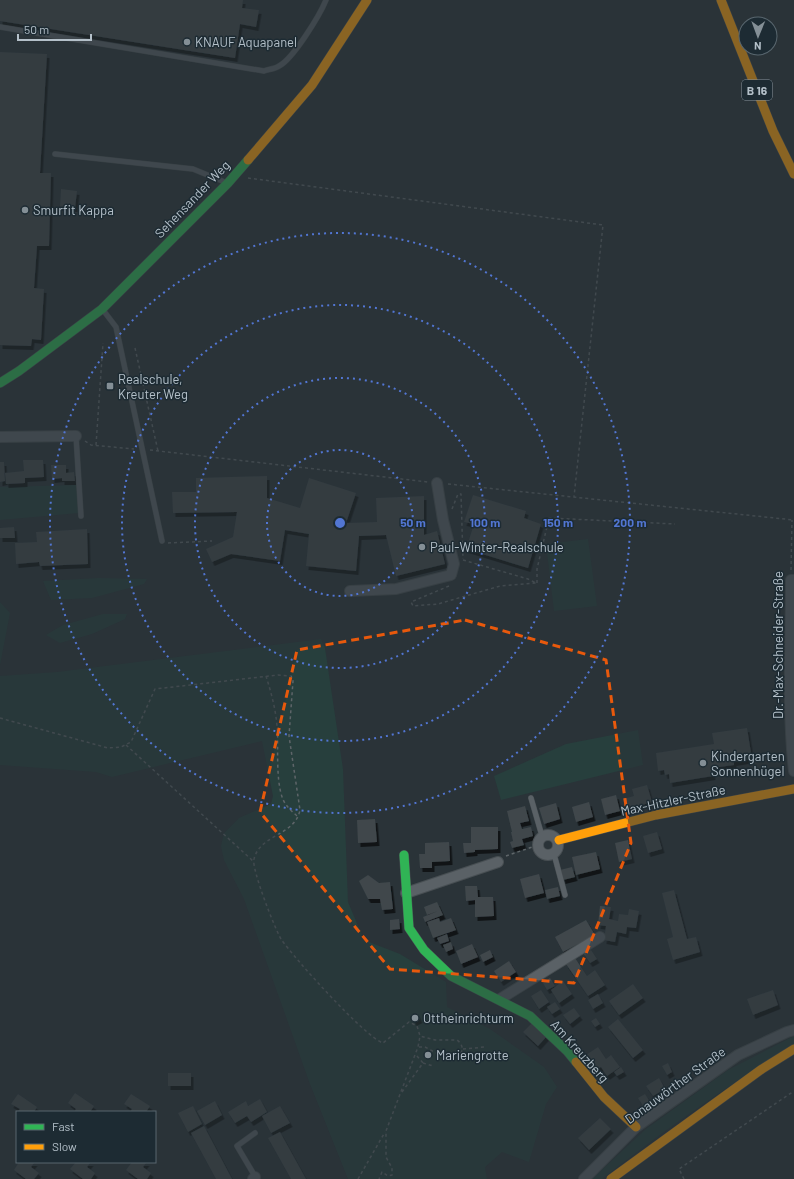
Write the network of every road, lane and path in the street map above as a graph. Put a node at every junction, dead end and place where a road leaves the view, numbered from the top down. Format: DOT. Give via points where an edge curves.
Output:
graph roads {
  1 [pos="326,0"];
  2 [pos="367,0"];
  3 [pos="721,0"];
  4 [pos="0,27"];
  5 [pos="55,154"];
  6 [pos="794,174"];
  7 [pos="231,180"];
  8 [pos="102,309"];
  9 [pos="104,343"];
  10 [pos="135,348"];
  11 [pos="0,383"];
  12 [pos="100,419"];
  13 [pos="98,422"];
  14 [pos="76,436"];
  15 [pos="0,437"];
  16 [pos="96,445"];
  17 [pos="158,451"];
  18 [pos="437,483"];
  19 [pos="574,498"];
  20 [pos="81,516"];
  21 [pos="443,520"];
  22 [pos="793,520"];
  23 [pos="675,524"];
  24 [pos="162,541"];
  25 [pos="212,541"];
  26 [pos="463,560"];
  27 [pos="462,566"];
  28 [pos="792,580"];
  29 [pos="538,584"];
  30 [pos="450,586"];
  31 [pos="350,591"];
  32 [pos="266,676"];
  33 [pos="792,693"];
  34 [pos="0,718"];
  35 [pos="126,745"];
  36 [pos="794,771"];
  37 [pos="794,789"];
  38 [pos="531,798"];
  39 [pos="299,817"];
  40 [pos="559,840"];
  41 [pos="540,841"];
  42 [pos="554,854"];
  43 [pos="404,855"];
  44 [pos="253,861"];
  45 [pos="498,862"];
  46 [pos="406,893"];
  47 [pos="565,895"];
  48 [pos="600,937"];
  49 [pos="500,999"];
  50 [pos="794,1030"];
  51 [pos="420,1036"];
  52 [pos="418,1047"];
  53 [pos="485,1047"];
  54 [pos="463,1049"];
  55 [pos="794,1049"];
  56 [pos="416,1055"];
  57 [pos="423,1063"];
  58 [pos="433,1066"];
  59 [pos="794,1091"];
  60 [pos="401,1094"];
  61 [pos="636,1127"];
  62 [pos="386,1131"];
  63 [pos="255,1133"];
  64 [pos="255,1178"];
  65 [pos="358,1179"];
  66 [pos="378,1179"];
  67 [pos="584,1179"];
  68 [pos="611,1179"];
  69 [pos="684,1179"];
  1 -- 4 [label="lane" via="322,11 291,57 280,66 264,70"];
  2 -- 7 [label="street, Sehensander Weg" via="312,85"];
  3 -- 6 [label="street, B 16" via="773,131"];
  5 -- 7 [label="lane" via="193,169"];
  7 -- 8 [label="street, Sehensander Weg"];
  7 -- 19 [label="path" via="603,225"];
  8 -- 11 [label="street, Sehensander Weg"];
  8 -- 24 [label="lane" via="116,327"];
  9 -- 13 [label="path"];
  10 -- 17 [label="path"];
  12 -- 13 [label="path"];
  13 -- 16 [label="path"];
  14 -- 15 [label="street"];
  14 -- 20 [label="lane"];
  18 -- 21 [label="street"];
  21 -- 26 [label="path" via="448,519 458,494 461,494"];
  21 -- 31 [label="street" via="454,564 451,575 396,589"];
  22 -- 28 [label="path, Dr.-Max-Schneider-Straße"];
  23 -- 29 [label="path" via="549,518 537,569"];
  24 -- 25 [label="path"];
  26 -- 27 [label="path"];
  26 -- 29 [label="path"];
  28 -- 33 [label="street, Dr.-Max-Schneider-Straße"];
  29 -- 30 [label="path" via="500,586 438,604 413,606 411,602"];
  32 -- 35 [label="path" via="155,689 131,742"];
  32 -- 39 [label="path" via="277,728 282,798"];
  32 -- 39 [label="path" via="287,675 291,676 293,681 289,736"];
  33 -- 36 [label="street, Dr.-Max-Schneider-Straße" via="791,745"];
  34 -- 35 [label="path" via="108,748"];
  35 -- 44 [label="path"];
  37 -- 40 [label="street, Max-Hitzler-Straße" via="656,815"];
  38 -- 41 [label="lane"];
  39 -- 44 [label="path" via="287,830 260,847"];
  40 -- 41 [label="street, Max-Hitzler-Straße" via="551,834"];
  40 -- 42 [label="street" via="559,847"];
  41 -- 42 [label="street" via="539,850 544,855"];
  41 -- 45 [label="path" via="508,854"];
  42 -- 47 [label="lane"];
  43 -- 46 [label="street, Am Kreuzberg"];
  44 -- 51 [label="path" via="281,938 293,955 364,1030 383,1043 409,1022 417,1026"];
  45 -- 46 [label="street"];
  46 -- 49 [label="street, Am Kreuzberg" via="409,928 424,950 451,976"];
  48 -- 49 [label="street"];
  49 -- 61 [label="street, Am Kreuzberg" via="530,1016 567,1051 604,1097"];
  50 -- 61 [label="street, Donauwörther Straße" via="738,1055"];
  51 -- 52 [label="path"];
  51 -- 54 [label="path" via="435,1040 457,1040 462,1043"];
  52 -- 54 [label="path" via="425,1047 452,1061"];
  52 -- 56 [label="path"];
  53 -- 54 [label="path"];
  55 -- 68 [label="street" via="762,1069"];
  56 -- 57 [label="path"];
  56 -- 60 [label="path"];
  57 -- 58 [label="path"];
  57 -- 60 [label="path"];
  59 -- 69 [label="path" via="679,1169"];
  60 -- 62 [label="path"];
  61 -- 67 [label="street, Donauwörther Straße"];
  62 -- 65 [label="path"];
  62 -- 66 [label="path" via="386,1157 393,1172 388,1176 382,1172"];
  63 -- 64 [label="lane" via="237,1146"];
}
